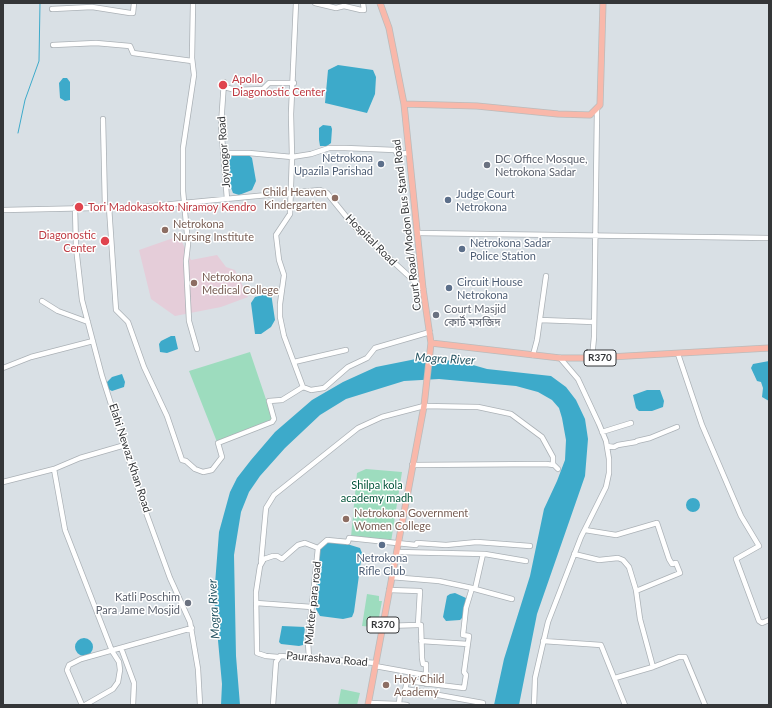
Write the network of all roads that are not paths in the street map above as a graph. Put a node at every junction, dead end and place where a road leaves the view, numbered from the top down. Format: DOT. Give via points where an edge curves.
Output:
graph roads {
  1 [pos="134,3"];
  2 [pos="193,3"];
  3 [pos="296,3"];
  4 [pos="315,3"];
  5 [pos="363,3"];
  6 [pos="380,3"];
  7 [pos="603,3"];
  8 [pos="52,9"];
  9 [pos="53,45"];
  10 [pos="192,61"];
  11 [pos="294,84"];
  12 [pos="404,104"];
  13 [pos="597,110"];
  14 [pos="103,118"];
  15 [pos="223,152"];
  16 [pos="408,153"];
  17 [pos="292,157"];
  18 [pos="290,192"];
  19 [pos="228,199"];
  20 [pos="185,204"];
  21 [pos="75,207"];
  22 [pos="107,207"];
  23 [pos="3,210"];
  24 [pos="416,232"];
  25 [pos="595,235"];
  26 [pos="769,238"];
  27 [pos="546,276"];
  28 [pos="423,289"];
  29 [pos="42,301"];
  30 [pos="540,320"];
  31 [pos="88,322"];
  32 [pos="594,322"];
  33 [pos="430,332"];
  34 [pos="93,341"];
  35 [pos="431,343"];
  36 [pos="769,348"];
  37 [pos="197,349"];
  38 [pos="346,350"];
  39 [pos="678,354"];
  40 [pos="532,355"];
  41 [pos="560,358"];
  42 [pos="592,358"];
  43 [pos="294,362"];
  44 [pos="3,368"];
  45 [pos="303,387"];
  46 [pos="424,404"];
  47 [pos="631,423"];
  48 [pos="677,427"];
  49 [pos="602,432"];
  50 [pos="125,445"];
  51 [pos="607,446"];
  52 [pos="412,465"];
  53 [pos="553,465"];
  54 [pos="54,469"];
  55 [pos="558,469"];
  56 [pos="3,482"];
  57 [pos="585,530"];
  58 [pos="399,544"];
  59 [pos="530,546"];
  60 [pos="318,548"];
  61 [pos="397,552"];
  62 [pos="483,554"];
  63 [pos="574,554"];
  64 [pos="526,561"];
  65 [pos="261,562"];
  66 [pos="391,577"];
  67 [pos="474,588"];
  68 [pos="389,590"];
  69 [pos="636,591"];
  70 [pos="512,599"];
  71 [pos="256,603"];
  72 [pos="312,607"];
  73 [pos="769,620"];
  74 [pos="418,625"];
  75 [pos="383,626"];
  76 [pos="192,628"];
  77 [pos="421,641"];
  78 [pos="543,641"];
  79 [pos="468,644"];
  80 [pos="120,648"];
  81 [pos="112,652"];
  82 [pos="278,657"];
  83 [pos="309,658"];
  84 [pos="375,665"];
  85 [pos="653,667"];
  86 [pos="425,675"];
  87 [pos="615,678"];
  88 [pos="426,684"];
  89 [pos="405,689"];
  90 [pos="483,703"];
  91 [pos="132,704"];
  92 [pos="369,704"];
  93 [pos="399,704"];
  94 [pos="82,705"];
  95 [pos="86,705"];
  96 [pos="200,705"];
  97 [pos="273,705"];
  98 [pos="407,705"];
  99 [pos="534,705"];
  100 [pos="625,705"];
  101 [pos="705,705"];
  1 -- 8 [label="street" via="133,13 92,7"];
  2 -- 10 [label="street"];
  3 -- 11 [label="street"];
  4 -- 5 [label="street" via="364,10"];
  6 -- 12 [label="main road, Court Road/Modon Bus Stand Road" via="389,28"];
  7 -- 13 [label="main road" via="601,90"];
  9 -- 10 [label="street" via="96,43 130,46 133,54"];
  10 -- 20 [label="street" via="194,75 183,148"];
  11 -- 15 [label="street, Joynogor Road" via="269,83 260,89 236,90 224,84 221,124"];
  11 -- 17 [label="street" via="291,114"];
  12 -- 13 [label="main road" via="477,106 586,116"];
  12 -- 16 [label="main road, Court Road/Modon Bus Stand Road"];
  13 -- 25 [label="street"];
  14 -- 22 [label="street"];
  15 -- 17 [label="street"];
  15 -- 19 [label="street, Joynogor Road"];
  16 -- 17 [label="street" via="397,154 395,150 334,148"];
  16 -- 24 [label="main road, Court Road/Modon Bus Stand Road"];
  17 -- 18 [label="street"];
  18 -- 19 [label="street, Hospital Road"];
  18 -- 28 [label="street, Hospital Road" via="320,190 327,193 353,225"];
  18 -- 43 [label="street" via="290,214 276,235 284,275 280,317"];
  19 -- 20 [label="street, Hospital Road"];
  20 -- 22 [label="street, Hospital Road"];
  20 -- 37 [label="street" via="190,321"];
  21 -- 22 [label="street, Hospital Road"];
  21 -- 23 [label="street, Hospital Road"];
  21 -- 31 [label="street, Elahi Newaz Khan Road" via="76,247 82,300"];
  22 -- 45 [label="street" via="116,310 128,322 144,367 167,416 182,460 202,472 212,470 222,457 218,443 272,422 274,419 268,401 282,400"];
  24 -- 25 [label="street"];
  24 -- 28 [label="main road, Court Road/Modon Bus Stand Road"];
  25 -- 26 [label="street"];
  25 -- 32 [label="street"];
  27 -- 30 [label="street"];
  28 -- 33 [label="main road, Court Road/Modon Bus Stand Road"];
  29 -- 31 [label="street" via="58,311"];
  30 -- 32 [label="street"];
  30 -- 40 [label="street"];
  31 -- 34 [label="street, Elahi Newaz Khan Road"];
  32 -- 42 [label="street"];
  33 -- 35 [label="main road, Court Road/Modon Bus Stand Road"];
  33 -- 45 [label="street" via="375,348 367,358 348,367 324,388 311,390"];
  34 -- 44 [label="street"];
  34 -- 50 [label="street, Elahi Newaz Khan Road"];
  35 -- 40 [label="main road, R370"];
  35 -- 46 [label="main road, R370"];
  36 -- 39 [label="main road, R370"];
  38 -- 43 [label="street"];
  39 -- 42 [label="main road, R370"];
  39 -- 73 [label="street" via="702,424 741,516 759,546 736,559 759,621 762,623"];
  40 -- 41 [label="main road, R370"];
  41 -- 42 [label="main road, R370"];
  41 -- 49 [label="street" via="578,379"];
  43 -- 45 [label="street"];
  46 -- 52 [label="main road, R370"];
  46 -- 53 [label="street, Paurashava Road" via="478,408 511,414 542,437 553,457"];
  46 -- 65 [label="street, Paurashava Road" via="382,417 358,428 274,495 266,508"];
  47 -- 49 [label="street"];
  48 -- 51 [label="street" via="636,442 615,447"];
  49 -- 51 [label="street"];
  50 -- 54 [label="street" via="80,458"];
  50 -- 76 [label="street, Elahi Newaz Khan Road" via="163,558"];
  51 -- 57 [label="street" via="609,474 606,487"];
  52 -- 53 [label="street"];
  52 -- 58 [label="main road, R370"];
  53 -- 55 [label="street"];
  54 -- 56 [label="street"];
  54 -- 81 [label="street" via="65,530"];
  57 -- 63 [label="street"];
  57 -- 69 [label="street" via="616,535 657,523 669,559 672,564 676,563 680,573"];
  58 -- 59 [label="street" via="446,545 477,542"];
  58 -- 60 [label="street" via="349,538 348,542 327,540"];
  58 -- 61 [label="main road, R370"];
  60 -- 65 [label="street" via="305,543 298,545 282,559 277,556"];
  60 -- 72 [label="street, Mukter para road"];
  61 -- 62 [label="street"];
  61 -- 66 [label="main road, R370"];
  62 -- 64 [label="street"];
  62 -- 67 [label="street"];
  63 -- 69 [label="street" via="599,560 614,557 623,560 629,567"];
  63 -- 78 [label="street"];
  65 -- 71 [label="street, Paurashava Road"];
  66 -- 67 [label="street" via="432,580"];
  66 -- 68 [label="main road, R370"];
  67 -- 70 [label="street"];
  67 -- 79 [label="street" via="466,608 463,635 469,636"];
  68 -- 74 [label="street" via="420,591"];
  68 -- 75 [label="main road, R370"];
  69 -- 85 [label="street" via="640,619"];
  71 -- 72 [label="street"];
  71 -- 82 [label="street, Paurashava Road" via="257,653"];
  72 -- 83 [label="street, Mukter para road"];
  74 -- 75 [label="street"];
  74 -- 77 [label="street" via="421,625"];
  75 -- 84 [label="main road, R370"];
  76 -- 80 [label="street"];
  76 -- 96 [label="street, Elahi Newaz Khan Road"];
  77 -- 79 [label="street"];
  77 -- 86 [label="street" via="423,664 426,664"];
  78 -- 87 [label="street" via="598,644 604,651"];
  78 -- 99 [label="street" via="535,678"];
  79 -- 88 [label="street" via="464,688"];
  80 -- 81 [label="street"];
  80 -- 91 [label="street" via="134,683 135,694"];
  81 -- 94 [label="street" via="81,659 67,667"];
  81 -- 95 [label="street" via="120,670 118,682 113,689"];
  82 -- 83 [label="street, Paurashava Road"];
  82 -- 97 [label="street, Paurashava Road"];
  83 -- 84 [label="street, Paurashava Road"];
  84 -- 86 [label="street, Paurashava Road"];
  84 -- 92 [label="main road, R370"];
  85 -- 87 [label="street"];
  85 -- 101 [label="street" via="685,657"];
  86 -- 88 [label="street"];
  87 -- 100 [label="street"];
  88 -- 89 [label="street" via="407,681"];
  89 -- 90 [label="street"];
  89 -- 93 [label="street" via="404,695 400,694"];
  92 -- 93 [label="street"];
  93 -- 98 [label="street"];
}
